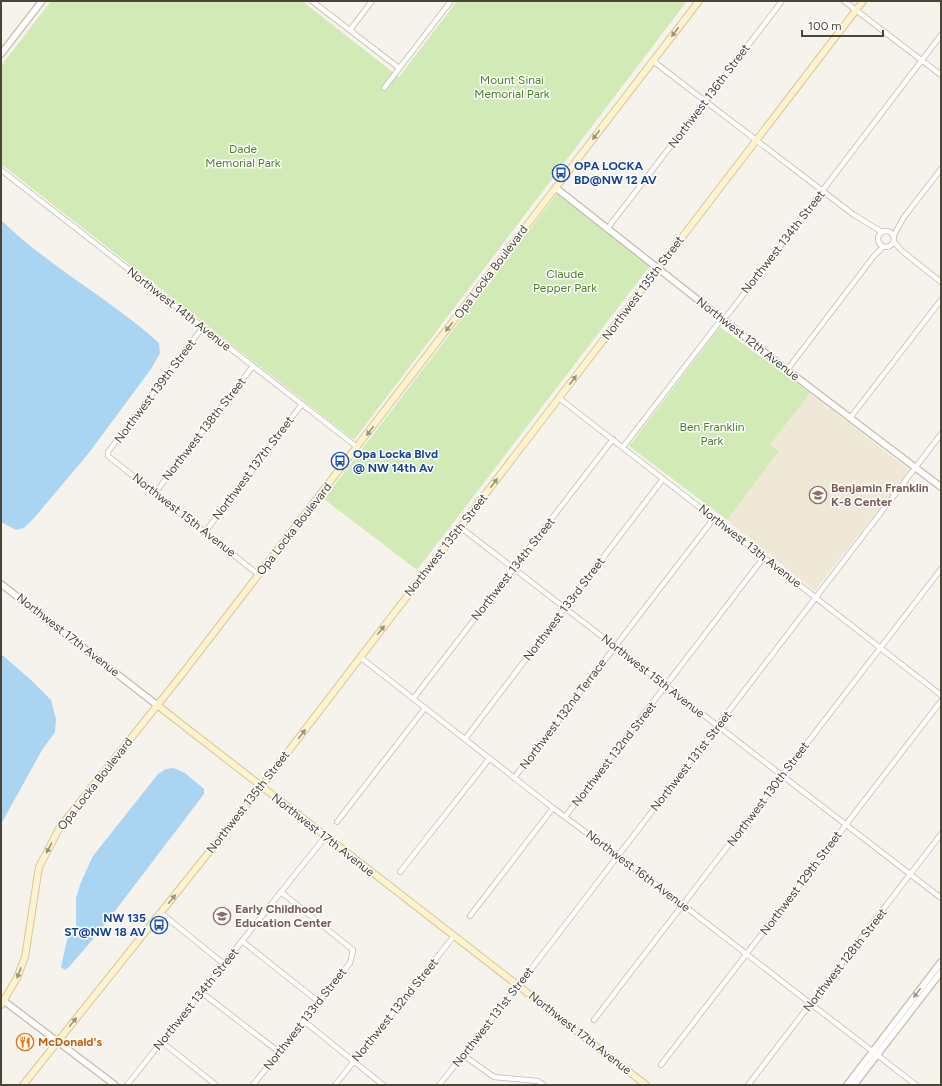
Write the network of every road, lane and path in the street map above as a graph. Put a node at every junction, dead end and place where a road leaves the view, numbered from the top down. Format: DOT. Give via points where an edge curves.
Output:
graph roads {
  1 [pos="42,1"];
  2 [pos="312,1"];
  3 [pos="372,1"];
  4 [pos="451,1"];
  5 [pos="699,1"];
  6 [pos="782,1"];
  7 [pos="844,1"];
  8 [pos="863,1"];
  9 [pos="856,10"];
  10 [pos="350,30"];
  11 [pos="941,35"];
  12 [pos="1,54"];
  13 [pos="922,60"];
  14 [pos="653,61"];
  15 [pos="400,68"];
  16 [pos="941,75"];
  17 [pos="384,88"];
  18 [pos="705,101"];
  19 [pos="757,140"];
  20 [pos="941,169"];
  21 [pos="1,170"];
  22 [pos="556,188"];
  23 [pos="823,191"];
  24 [pos="607,229"];
  25 [pos="892,233"];
  26 [pos="880,234"];
  27 [pos="892,244"];
  28 [pos="881,246"];
  29 [pos="658,268"];
  30 [pos="941,282"];
  31 [pos="941,300"];
  32 [pos="723,320"];
  33 [pos="203,327"];
  34 [pos="253,366"];
  35 [pos="787,370"];
  36 [pos="559,398"];
  37 [pos="302,404"];
  38 [pos="850,418"];
  39 [pos="941,434"];
  40 [pos="613,439"];
  41 [pos="357,447"];
  42 [pos="623,447"];
  43 [pos="108,456"];
  44 [pos="915,468"];
  45 [pos="663,478"];
  46 [pos="941,487"];
  47 [pos="155,493"];
  48 [pos="714,518"];
  49 [pos="460,527"];
  50 [pos="205,532"];
  51 [pos="764,557"];
  52 [pos="941,568"];
  53 [pos="513,569"];
  54 [pos="259,575"];
  55 [pos="1,584"];
  56 [pos="817,598"];
  57 [pos="564,608"];
  58 [pos="615,646"];
  59 [pos="881,648"];
  60 [pos="360,657"];
  61 [pos="666,685"];
  62 [pos="941,695"];
  63 [pos="413,699"];
  64 [pos="941,701"];
  65 [pos="157,705"];
  66 [pos="425,708"];
  67 [pos="718,726"];
  68 [pos="464,739"];
  69 [pos="489,759"];
  70 [pos="782,775"];
  71 [pos="514,778"];
  72 [pos="261,787"];
  73 [pos="553,808"];
  74 [pos="565,817"];
  75 [pos="337,822"];
  76 [pos="846,825"];
  77 [pos="941,834"];
  78 [pos="325,837"];
  79 [pos="618,856"];
  80 [pos="400,872"];
  81 [pos="910,874"];
  82 [pos="281,892"];
  83 [pos="941,898"];
  84 [pos="683,905"];
  85 [pos="160,913"];
  86 [pos="470,916"];
  87 [pos="454,936"];
  88 [pos="242,941"];
  89 [pos="747,954"];
  90 [pos="941,962"];
  91 [pos="224,964"];
  92 [pos="941,972"];
  93 [pos="519,985"];
  94 [pos="202,992"];
  95 [pos="2,1001"];
  96 [pos="318,1002"];
  97 [pos="811,1003"];
  98 [pos="304,1020"];
  99 [pos="594,1020"];
  100 [pos="57,1042"];
  101 [pos="162,1042"];
  102 [pos="279,1052"];
  103 [pos="875,1053"];
  104 [pos="463,1055"];
  105 [pos="354,1062"];
  106 [pos="661,1065"];
  107 [pos="23,1085"];
  108 [pos="115,1085"];
  109 [pos="127,1085"];
  110 [pos="216,1085"];
  111 [pos="253,1085"];
  112 [pos="335,1085"];
  113 [pos="383,1085"];
  114 [pos="438,1085"];
  115 [pos="544,1085"];
  116 [pos="645,1085"];
  117 [pos="748,1085"];
  118 [pos="847,1085"];
  119 [pos="854,1085"];
  120 [pos="916,1085"];
  1 -- 12 [label="street"];
  2 -- 10 [label="street"];
  3 -- 10 [label="street"];
  4 -- 15 [label="street"];
  5 -- 14 [label="main road, Opa Locka Boulevard, one-way"];
  6 -- 18 [label="street, Northwest 136th Street"];
  7 -- 9 [label="street"];
  8 -- 9 [label="main road, Northwest 135th Street"];
  9 -- 13 [label="street"];
  9 -- 19 [label="main road, Northwest 135th Street"];
  10 -- 15 [label="street"];
  11 -- 13 [label="street, Northwest 134th Street"];
  13 -- 16 [label="street"];
  13 -- 23 [label="street, Northwest 134th Street"];
  14 -- 18 [label="street"];
  14 -- 22 [label="main road, Opa Locka Boulevard, one-way"];
  15 -- 17 [label="street"];
  18 -- 19 [label="street"];
  18 -- 24 [label="street, Northwest 136th Street"];
  19 -- 23 [label="street"];
  19 -- 29 [label="main road, Northwest 135th Street"];
  20 -- 25 [label="street" via="899,220"];
  21 -- 33 [label="street, Northwest 14th Avenue"];
  22 -- 24 [label="street, Northwest 12th Avenue"];
  22 -- 41 [label="main road, Opa Locka Boulevard, one-way"];
  23 -- 26 [label="street"];
  23 -- 32 [label="street, Northwest 134th Street"];
  24 -- 29 [label="street, Northwest 12th Avenue"];
  25 -- 26 [label="street" via="886,231"];
  25 -- 27 [label="street"];
  26 -- 28 [label="street"];
  27 -- 28 [label="street"];
  27 -- 30 [label="street"];
  28 -- 35 [label="street"];
  29 -- 32 [label="street, Northwest 12th Avenue"];
  36 -- 29 [label="main road, Northwest 135th Street, one-way"];
  31 -- 38 [label="street"];
  32 -- 35 [label="street, Northwest 12th Avenue"];
  32 -- 42 [label="street, Northwest 134th Street"];
  33 -- 34 [label="street, Northwest 14th Avenue"];
  33 -- 43 [label="street, Northwest 139th Street" via="108,452"];
  34 -- 37 [label="street, Northwest 14th Avenue"];
  34 -- 47 [label="street, Northwest 138th Street"];
  35 -- 38 [label="street, Northwest 12th Avenue"];
  36 -- 40 [label="street, Northwest 13th Avenue"];
  49 -- 36 [label="main road, Northwest 135th Street, one-way"];
  37 -- 41 [label="street, Northwest 14th Avenue"];
  37 -- 50 [label="street, Northwest 137th Street"];
  38 -- 44 [label="street, Northwest 12th Avenue"];
  39 -- 44 [label="street, Northwest 131st Street"];
  40 -- 42 [label="street, Northwest 13th Avenue"];
  40 -- 53 [label="street, Northwest 134th Street"];
  41 -- 54 [label="main road, Opa Locka Boulevard"];
  42 -- 45 [label="street, Northwest 13th Avenue"];
  43 -- 47 [label="street, Northwest 15th Avenue"];
  44 -- 46 [label="street, Northwest 12th Avenue"];
  44 -- 56 [label="street, Northwest 131st Street"];
  45 -- 48 [label="street, Northwest 13th Avenue"];
  45 -- 57 [label="street, Northwest 133rd Street"];
  47 -- 50 [label="street, Northwest 15th Avenue"];
  48 -- 51 [label="street, Northwest 13th Avenue"];
  48 -- 58 [label="street, Northwest 132nd Terrace"];
  49 -- 53 [label="street, Northwest 15th Avenue"];
  60 -- 49 [label="main road, Northwest 135th Street, one-way"];
  50 -- 54 [label="street, Northwest 15th Avenue"];
  51 -- 56 [label="street, Northwest 13th Avenue"];
  51 -- 61 [label="street, Northwest 132nd Street"];
  52 -- 59 [label="street, Northwest 130th Street"];
  53 -- 57 [label="street, Northwest 15th Avenue"];
  53 -- 63 [label="street, Northwest 134th Street"];
  54 -- 65 [label="main road, Opa Locka Boulevard"];
  55 -- 65 [label="street, Northwest 17th Avenue"];
  56 -- 59 [label="street, Northwest 13th Avenue"];
  56 -- 67 [label="street, Northwest 131st Street"];
  57 -- 58 [label="street, Northwest 15th Avenue"];
  57 -- 68 [label="street, Northwest 133rd Street"];
  58 -- 61 [label="street, Northwest 15th Avenue"];
  58 -- 71 [label="street, Northwest 132nd Terrace"];
  59 -- 62 [label="street, Northwest 13th Avenue"];
  59 -- 70 [label="street, Northwest 130th Street"];
  60 -- 63 [label="street, Northwest 16th Avenue"];
  72 -- 60 [label="main road, Northwest 135th Street, one-way"];
  61 -- 67 [label="street, Northwest 15th Avenue"];
  61 -- 74 [label="street, Northwest 132nd Street"];
  63 -- 66 [label="street, Northwest 16th Avenue"];
  64 -- 76 [label="street, Northwest 129th Street"];
  65 -- 72 [label="main road, Northwest 17th Avenue"];
  65 -- 95 [label="main road, Opa Locka Boulevard, one-way" via="60,827 46,852 39,867 25,957 17,978"];
  66 -- 68 [label="street, Northwest 16th Avenue"];
  66 -- 75 [label="street"];
  67 -- 70 [label="street, Northwest 15th Avenue"];
  67 -- 79 [label="street, Northwest 131st Street"];
  68 -- 69 [label="street, Northwest 16th Avenue"];
  69 -- 71 [label="street, Northwest 16th Avenue"];
  69 -- 80 [label="street"];
  70 -- 76 [label="street, Northwest 15th Avenue"];
  70 -- 84 [label="street, Northwest 130th Street"];
  71 -- 73 [label="street, Northwest 16th Avenue"];
  72 -- 78 [label="main road, Northwest 17th Avenue"];
  85 -- 72 [label="main road, Northwest 135th Street, one-way"];
  73 -- 74 [label="street, Northwest 16th Avenue"];
  73 -- 86 [label="street, Northwest 132nd Street"];
  74 -- 79 [label="street, Northwest 16th Avenue"];
  76 -- 81 [label="street, Northwest 15th Avenue"];
  76 -- 89 [label="street, Northwest 129th Street"];
  77 -- 81 [label="street, Northwest 128th Street"];
  78 -- 82 [label="street, Northwest 134th Street"];
  78 -- 87 [label="main road, Northwest 17th Avenue"];
  79 -- 84 [label="street, Northwest 16th Avenue"];
  79 -- 93 [label="street, Northwest 131st Street"];
  81 -- 83 [label="street, Northwest 15th Avenue"];
  81 -- 97 [label="street, Northwest 128th Street"];
  82 -- 88 [label="street, Northwest 134th Street"];
  82 -- 96 [label="street, Northwest 133rd Street" via="353,950 350,963"];
  84 -- 89 [label="street, Northwest 16th Avenue"];
  84 -- 99 [label="street, Northwest 130th Street"];
  85 -- 91 [label="street"];
  100 -- 85 [label="main road, Northwest 135th Street, one-way"];
  87 -- 93 [label="main road, Northwest 17th Avenue"];
  87 -- 105 [label="street, Northwest 132nd Street"];
  88 -- 91 [label="street, Northwest 134th Street"];
  88 -- 96 [label="street"];
  89 -- 97 [label="street, Northwest 16th Avenue"];
  89 -- 106 [label="street, Northwest 129th Street"];
  90 -- 103 [label="street, one-way"];
  91 -- 94 [label="street, Northwest 134th Street"];
  92 -- 103 [label="street"];
  93 -- 104 [label="street, Northwest 131st Street"];
  93 -- 116 [label="main road, Northwest 17th Avenue"];
  94 -- 101 [label="street, Northwest 134th Street"];
  94 -- 102 [label="street"];
  95 -- 100 [label="street"];
  96 -- 98 [label="street, Northwest 133rd Street"];
  97 -- 103 [label="street, Northwest 16th Avenue"];
  97 -- 117 [label="street, Northwest 128th Street"];
  98 -- 102 [label="street, Northwest 133rd Street"];
  98 -- 105 [label="street"];
  100 -- 107 [label="main road, Northwest 135th Street"];
  100 -- 108 [label="street"];
  101 -- 109 [label="street, Northwest 134th Street"];
  101 -- 110 [label="street"];
  102 -- 111 [label="street, Northwest 133rd Street"];
  103 -- 118 [label="street"];
  103 -- 119 [label="street"];
  103 -- 120 [label="street, Northwest 16th Avenue"];
  104 -- 114 [label="street, Northwest 131st Street"];
  104 -- 115 [label="street" via="494,1077 538,1082"];
  105 -- 112 [label="street, Northwest 132nd Street"];
  105 -- 113 [label="street"];
}
